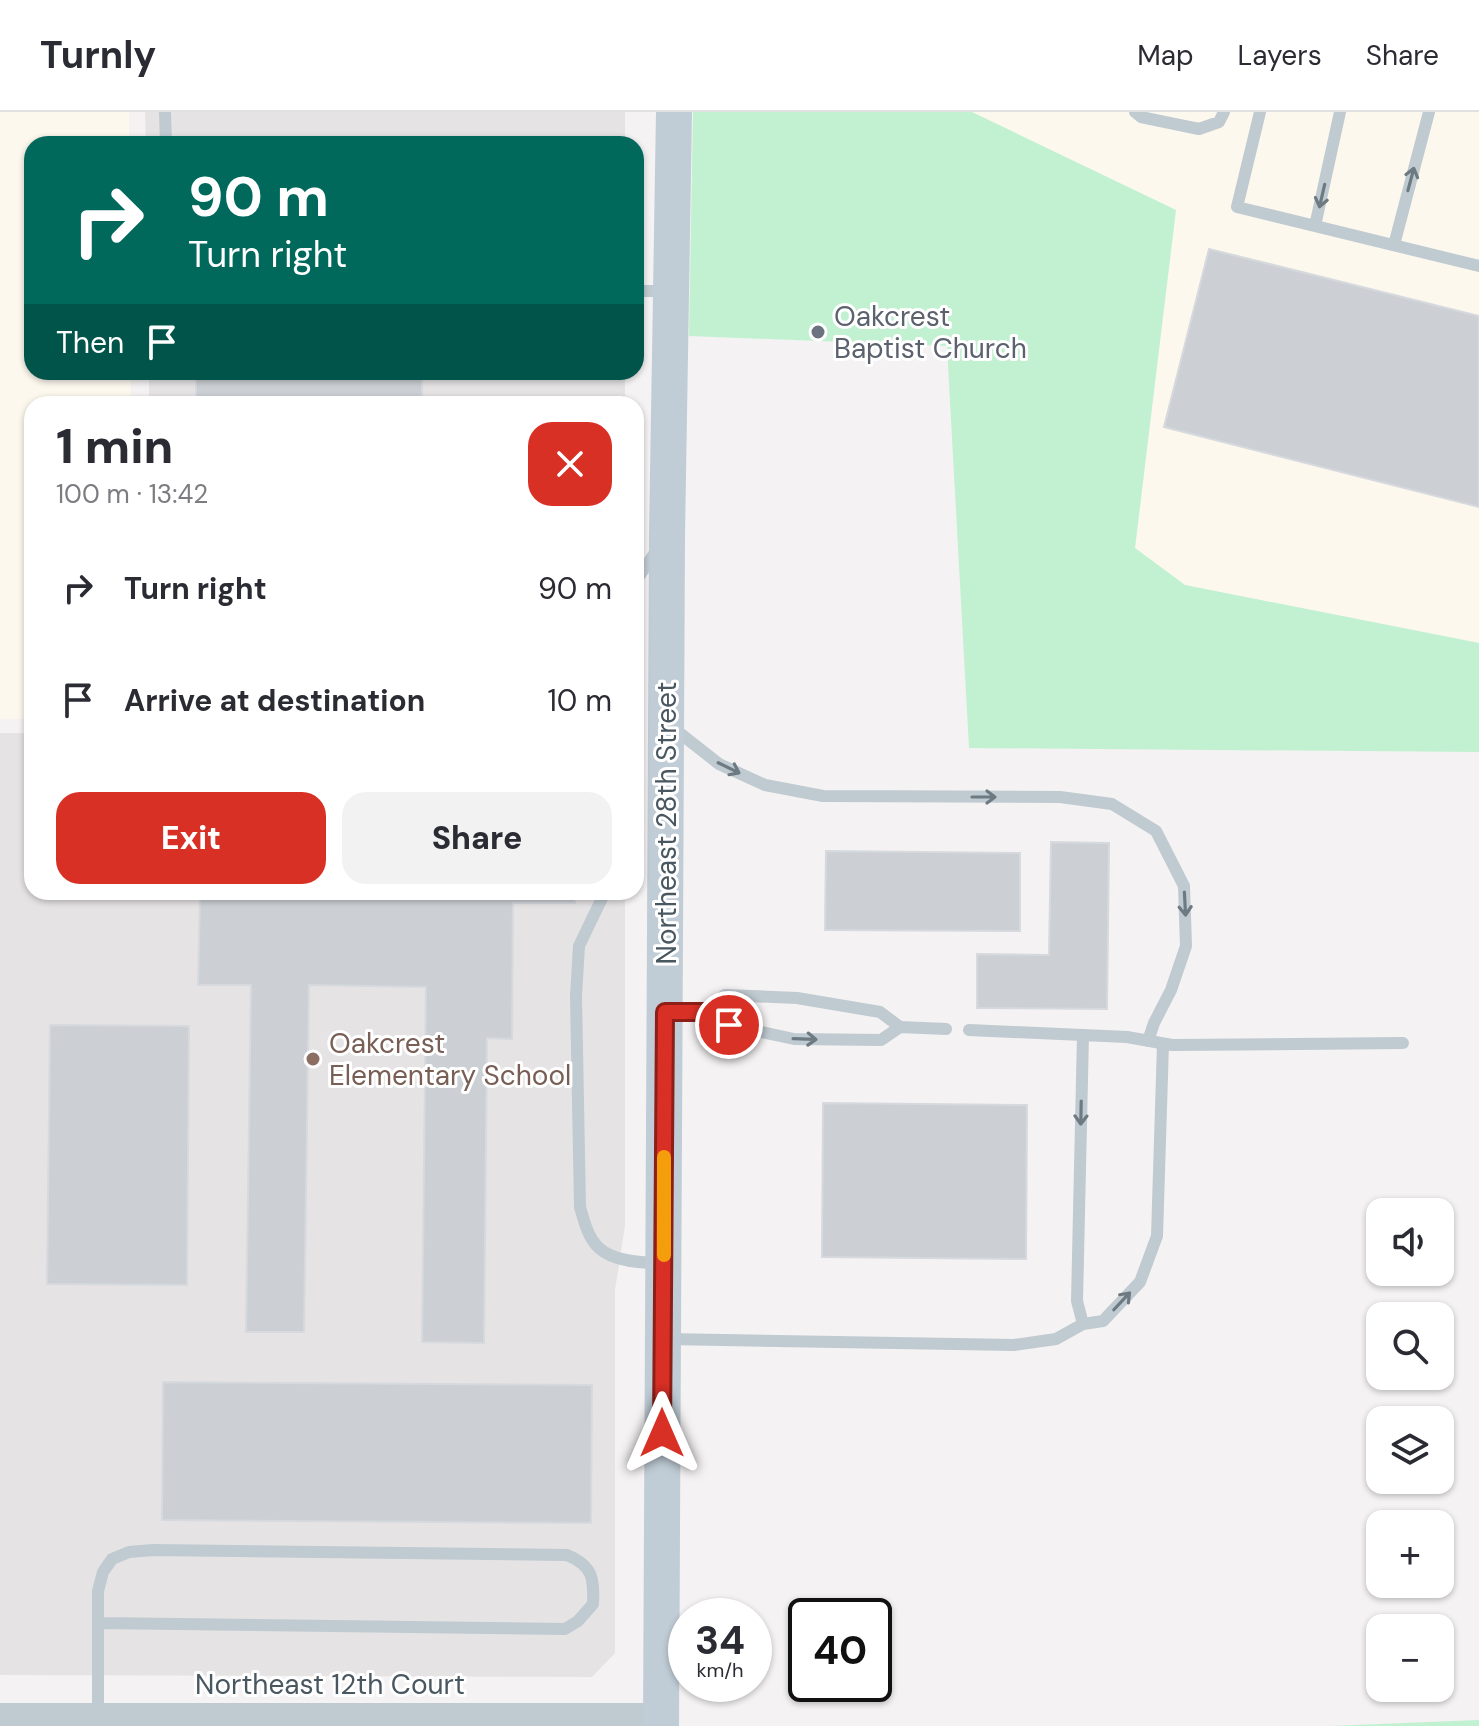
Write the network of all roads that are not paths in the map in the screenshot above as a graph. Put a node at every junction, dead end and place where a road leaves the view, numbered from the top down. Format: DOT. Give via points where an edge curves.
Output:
graph roads {
  1 [pos="165,112"];
  2 [pos="674,112"];
  3 [pos="1135,112"];
  4 [pos="1224,112"];
  5 [pos="1260,112"];
  6 [pos="1340,112"];
  7 [pos="1429,112"];
  8 [pos="166,136"];
  9 [pos="1315,226"];
  10 [pos="1394,245"];
  11 [pos="1478,263"];
  12 [pos="654,291"];
  13 [pos="667,536"];
  14 [pos="644,569"];
  15 [pos="666,722"];
  16 [pos="601,900"];
  17 [pos="665,1012"];
  18 [pos="704,1012"];
  19 [pos="900,1027"];
  20 [pos="946,1029"];
  21 [pos="969,1030"];
  22 [pos="1083,1035"];
  23 [pos="1148,1041"];
  24 [pos="1403,1043"];
  25 [pos="1163,1044"];
  26 [pos="664,1263"];
  27 [pos="1083,1324"];
  28 [pos="663,1339"];
  29 [pos="98,1623"];
  30 [pos="0,1716"];
  31 [pos="98,1716"];
  32 [pos="661,1721"];
  1 -- 8 [label="lane"];
  2 -- 12 [label="street, Northeast 28th Street"];
  3 -- 4 [label="lane" via="1199,129 1219,122"];
  5 -- 9 [label="lane" via="1237,207"];
  6 -- 9 [label="lane, one-way"];
  10 -- 7 [label="lane, one-way"];
  9 -- 10 [label="lane"];
  10 -- 11 [label="lane"];
  12 -- 13 [label="street, Northeast 28th Street"];
  13 -- 14 [label="lane"];
  13 -- 15 [label="street, Northeast 28th Street"];
  15 -- 17 [label="street, Northeast 28th Street"];
  15 -- 23 [label="lane, one-way" via="719,764 765,785 823,796 1060,797 1112,804 1156,831 1184,886 1186,946"];
  16 -- 26 [label="lane" via="579,946 580,1207 600,1249 624,1260"];
  17 -- 18 [label="lane"];
  17 -- 26 [label="street, Northeast 28th Street"];
  18 -- 19 [label="lane, one-way" via="729,1025 794,1039 881,1040"];
  18 -- 19 [label="lane" via="725,995 797,998 880,1012"];
  19 -- 20 [label="lane"];
  21 -- 22 [label="lane"];
  22 -- 23 [label="lane"];
  22 -- 27 [label="lane, one-way" via="1077,1301"];
  23 -- 25 [label="lane"];
  24 -- 25 [label="lane"];
  27 -- 25 [label="lane, one-way" via="1103,1321 1140,1282 1157,1236"];
  26 -- 28 [label="street, Northeast 28th Street"];
  27 -- 28 [label="lane" via="1056,1339 1014,1345"];
  28 -- 32 [label="street, Northeast 28th Street"];
  29 -- 29 [label="lane" via="103,1572 112,1559 129,1552 567,1555 581,1561 592,1576 593,1604 565,1629"];
  29 -- 31 [label="lane"];
  30 -- 31 [label="street, Northeast 12th Court"];
  31 -- 32 [label="street, Northeast 12th Court"];
}
